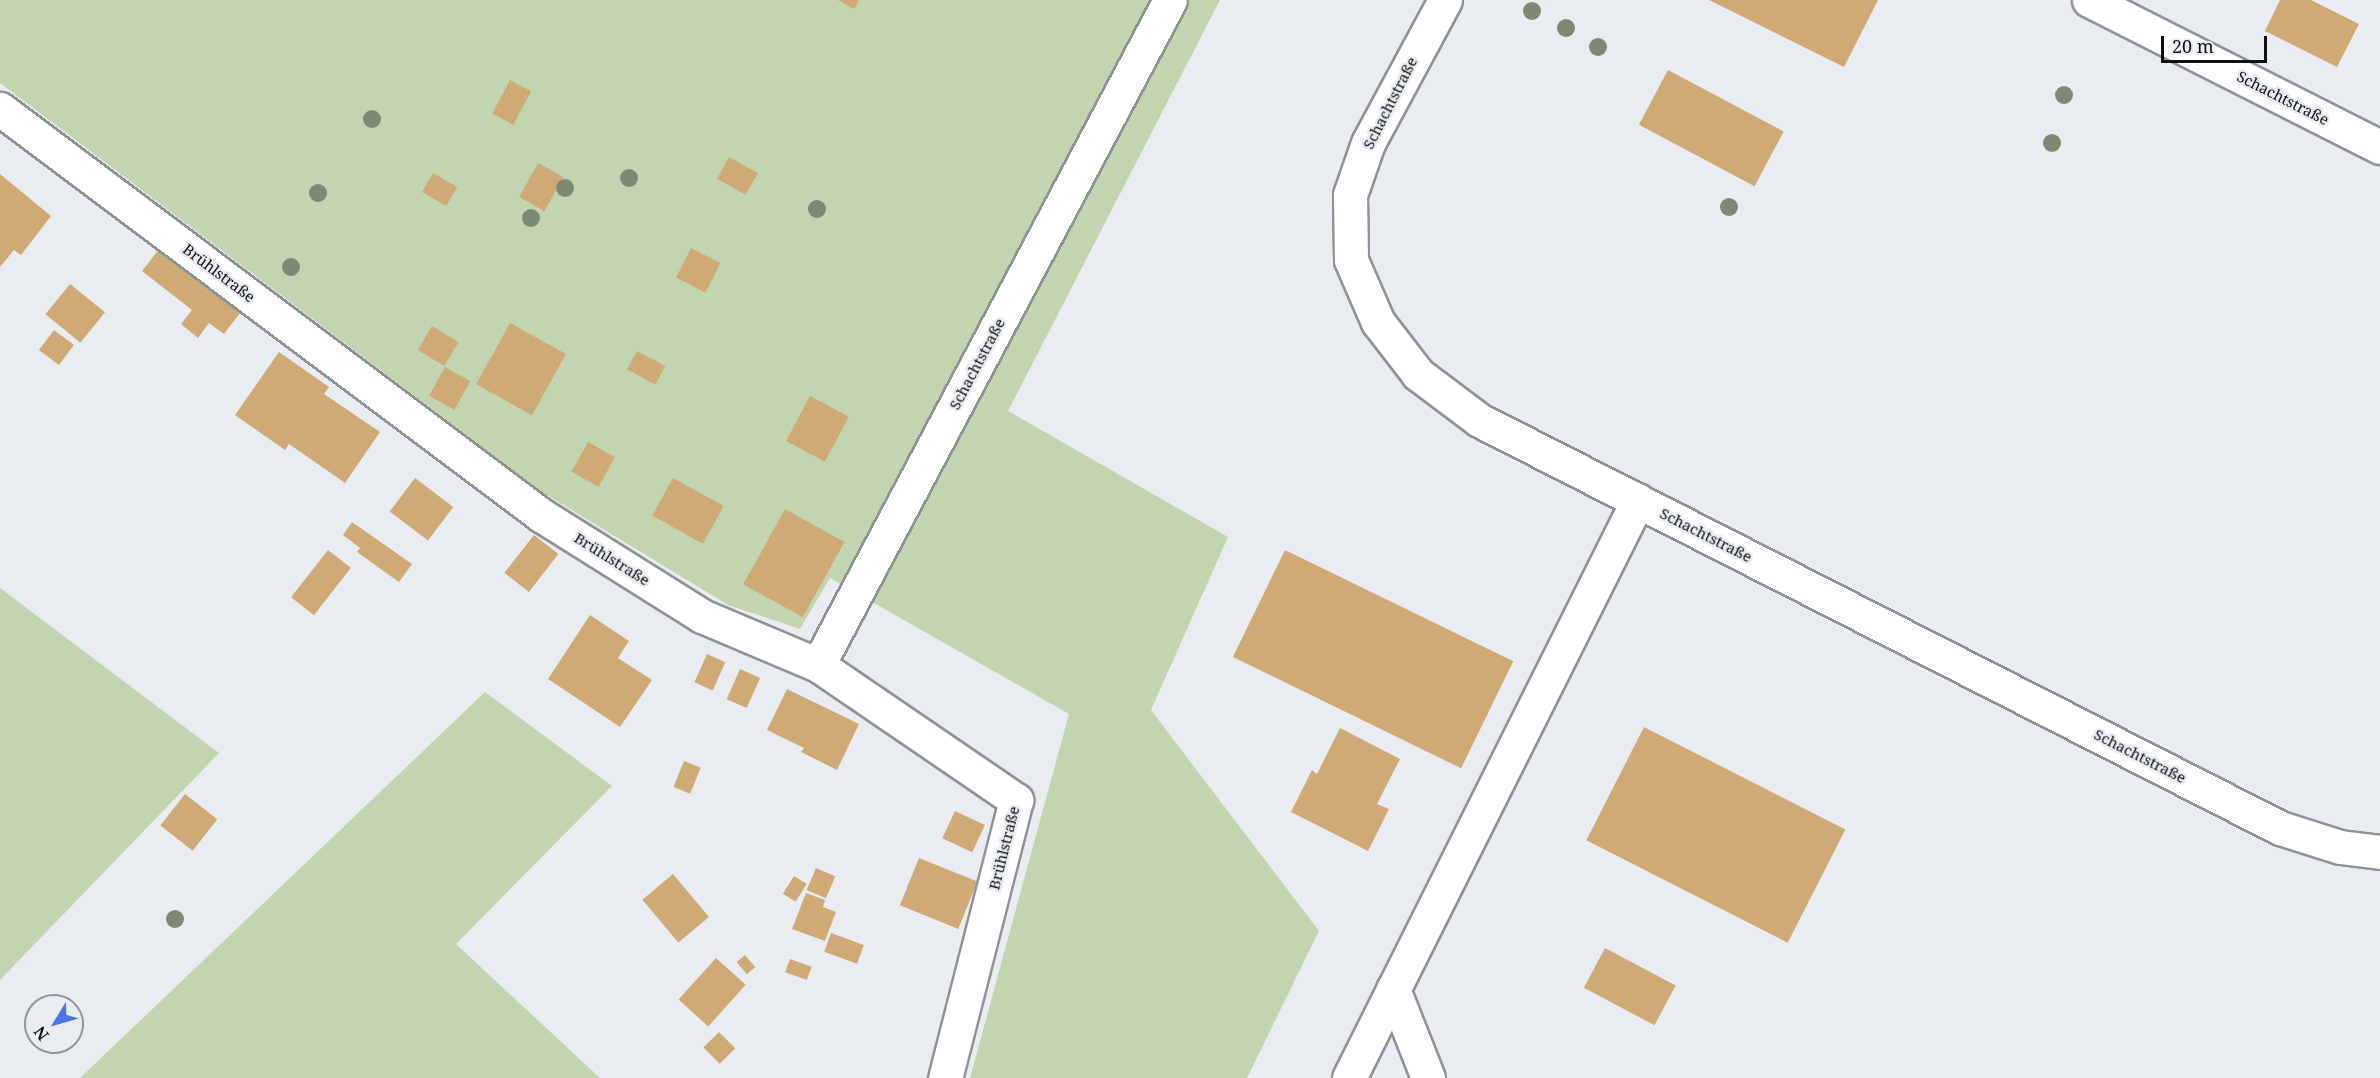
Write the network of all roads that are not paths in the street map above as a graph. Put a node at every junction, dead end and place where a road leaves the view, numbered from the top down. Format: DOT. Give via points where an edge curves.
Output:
graph roads {
  1 [pos="1170,0"];
  2 [pos="1445,0"];
  3 [pos="2089,0"];
  4 [pos="0,109"];
  5 [pos="2380,147"];
  6 [pos="1638,500"];
  7 [pos="818,664"];
  8 [pos="2380,852"];
  9 [pos="1393,989"];
  10 [pos="945,1078"];
  11 [pos="1349,1078"];
  12 [pos="1428,1078"];
  1 -- 7 [label="street, Schachtstraße"];
  2 -- 6 [label="street, Schachtstraße" via="1368,143 1350,195 1351,260 1378,322 1418,374 1479,420"];
  3 -- 5 [label="street, Schachtstraße"];
  4 -- 7 [label="street, Brühlstraße" via="541,514 702,615"];
  6 -- 8 [label="street, Schachtstraße" via="2280,828 2340,847"];
  6 -- 9 [label="street"];
  7 -- 10 [label="street, Brühlstraße" via="1017,800"];
  9 -- 11 [label="street"];
  9 -- 12 [label="street"];
}
